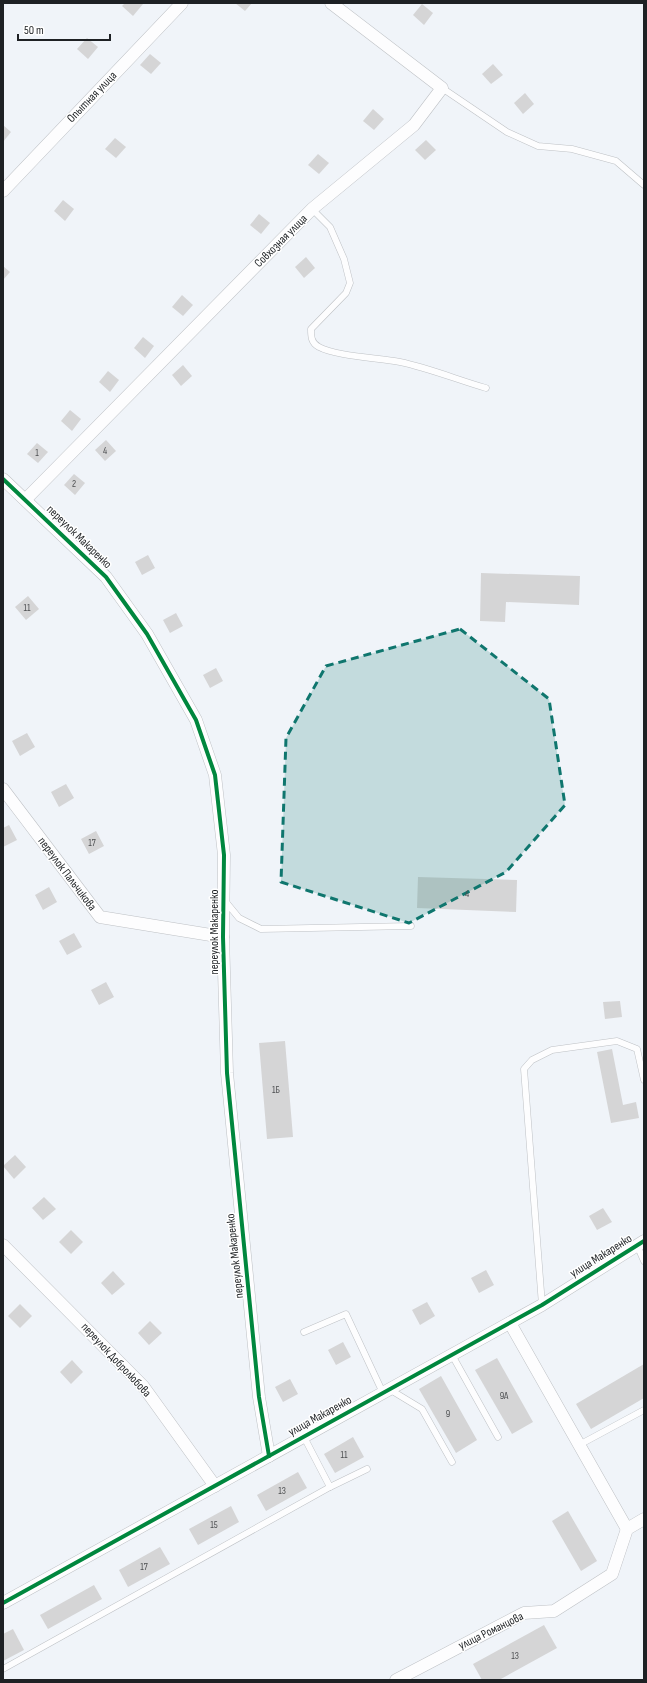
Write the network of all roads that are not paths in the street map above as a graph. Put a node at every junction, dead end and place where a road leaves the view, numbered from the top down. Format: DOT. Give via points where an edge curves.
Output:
graph roads {
  1 [pos="182,3"];
  2 [pos="331,3"];
  3 [pos="442,88"];
  4 [pos="644,185"];
  5 [pos="3,191"];
  6 [pos="312,209"];
  7 [pos="486,388"];
  8 [pos="3,479"];
  9 [pos="26,499"];
  10 [pos="3,789"];
  11 [pos="224,900"];
  12 [pos="411,926"];
  13 [pos="223,937"];
  14 [pos="644,1080"];
  15 [pos="640,1243"];
  16 [pos="3,1245"];
  17 [pos="644,1262"];
  18 [pos="542,1305"];
  19 [pos="510,1323"];
  20 [pos="304,1332"];
  21 [pos="452,1355"];
  22 [pos="386,1391"];
  23 [pos="644,1410"];
  24 [pos="498,1436"];
  25 [pos="304,1437"];
  26 [pos="579,1444"];
  27 [pos="269,1456"];
  28 [pos="452,1462"];
  29 [pos="367,1469"];
  30 [pos="215,1486"];
  31 [pos="330,1487"];
  32 [pos="644,1519"];
  33 [pos="627,1529"];
  34 [pos="3,1603"];
  35 [pos="3,1669"];
  36 [pos="396,1680"];
  1 -- 5 [label="street, Опытная улица"];
  2 -- 3 [label="street"];
  3 -- 4 [label="lane" via="507,132 538,146 572,149 616,161"];
  3 -- 6 [label="street, Совхозная улица" via="414,125"];
  6 -- 7 [label="lane" via="330,227 344,259 350,283 346,293 311,328 313,342 319,347 335,352 402,362"];
  6 -- 9 [label="street, Совхозная улица"];
  8 -- 9 [label="street, переулок Макаренко"];
  9 -- 11 [label="street, переулок Макаренко" via="106,577 147,634 196,720 215,774 224,855"];
  10 -- 13 [label="street, переулок Пальчикова" via="100,917"];
  11 -- 12 [label="lane" via="239,918 261,929"];
  11 -- 13 [label="street, переулок Макаренко"];
  13 -- 27 [label="street, переулок Макаренко" via="227,1073 259,1397"];
  14 -- 18 [label="lane" via="637,1049 617,1041 552,1050 532,1060 524,1069"];
  15 -- 17 [label="lane"];
  15 -- 18 [label="street, улица Макаренко"];
  16 -- 30 [label="street, переулок Добролюбова" via="143,1386"];
  18 -- 19 [label="street, улица Макаренко"];
  19 -- 21 [label="street, улица Макаренко"];
  19 -- 26 [label="street"];
  20 -- 22 [label="lane" via="346,1314"];
  21 -- 22 [label="street, улица Макаренко"];
  21 -- 24 [label="lane"];
  22 -- 25 [label="street, улица Макаренко"];
  22 -- 28 [label="lane" via="422,1409"];
  23 -- 26 [label="lane"];
  25 -- 27 [label="street, улица Макаренко"];
  25 -- 31 [label="lane"];
  26 -- 33 [label="street"];
  27 -- 30 [label="street, улица Макаренко"];
  29 -- 31 [label="lane"];
  30 -- 34 [label="street, улица Макаренко"];
  31 -- 35 [label="lane"];
  32 -- 33 [label="street"];
  33 -- 36 [label="street, улица Романцова" via="612,1574 554,1611 524,1613"];
}
